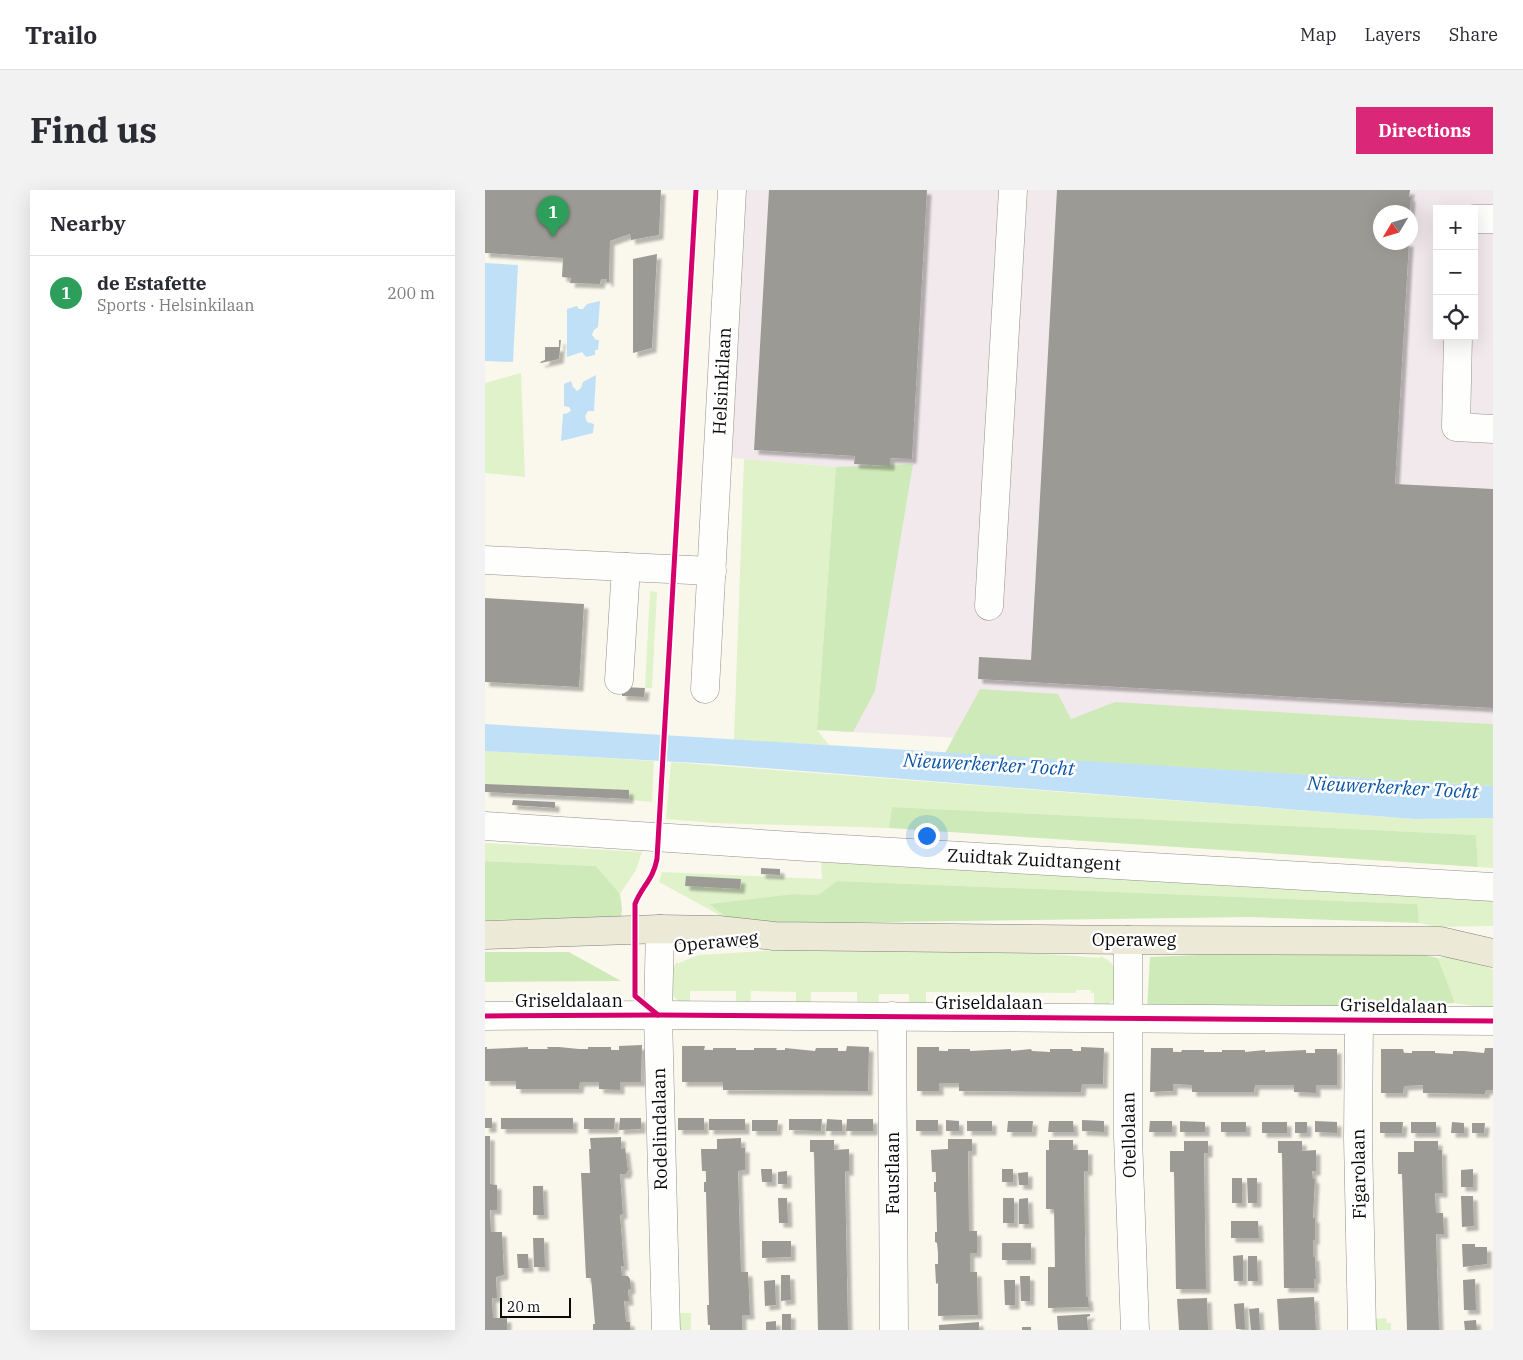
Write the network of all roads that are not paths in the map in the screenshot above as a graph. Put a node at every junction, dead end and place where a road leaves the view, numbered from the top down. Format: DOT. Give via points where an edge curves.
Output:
graph roads {
  1 [pos="732,190"];
  2 [pos="1013,190"];
  3 [pos="1478,219"];
  4 [pos="1493,219"];
  5 [pos="1458,340"];
  6 [pos="1493,429"];
  7 [pos="485,560"];
  8 [pos="626,567"];
  9 [pos="712,571"];
  10 [pos="989,606"];
  11 [pos="619,680"];
  12 [pos="705,689"];
  13 [pos="485,826"];
  14 [pos="1493,887"];
  15 [pos="497,935"];
  16 [pos="660,938"];
  17 [pos="1128,940"];
  18 [pos="1493,953"];
  19 [pos="658,1014"];
  20 [pos="485,1016"];
  21 [pos="892,1016"];
  22 [pos="1128,1018"];
  23 [pos="1359,1019"];
  24 [pos="1493,1021"];
  25 [pos="666,1330"];
  26 [pos="894,1330"];
  27 [pos="1135,1330"];
  28 [pos="1362,1330"];
  1 -- 9 [label="street, Helsinkilaan"];
  2 -- 10 [label="street"];
  3 -- 4 [label="street"];
  5 -- 6 [label="street" via="1455,427"];
  7 -- 8 [label="street"];
  8 -- 9 [label="street"];
  8 -- 11 [label="street"];
  9 -- 12 [label="street, Helsinkilaan"];
  13 -- 14 [label="street, Zuidtak Zuidtangent"];
  15 -- 16 [label="main road, Operaweg" via="561,931"];
  16 -- 17 [label="main road, Operaweg" via="719,930 774,936"];
  16 -- 19 [label="street, Rodelindalaan"];
  17 -- 18 [label="main road, Operaweg" via="1440,941"];
  17 -- 22 [label="street, Otellolaan"];
  19 -- 20 [label="street, Griseldalaan"];
  19 -- 21 [label="street, Griseldalaan"];
  19 -- 25 [label="street, Rodelindalaan"];
  21 -- 22 [label="street, Griseldalaan"];
  21 -- 26 [label="street, Faustlaan"];
  22 -- 23 [label="street, Griseldalaan"];
  22 -- 27 [label="street, Otellolaan" via="1128,1148"];
  23 -- 24 [label="street, Griseldalaan"];
  23 -- 28 [label="street, Figarolaan"];
}
